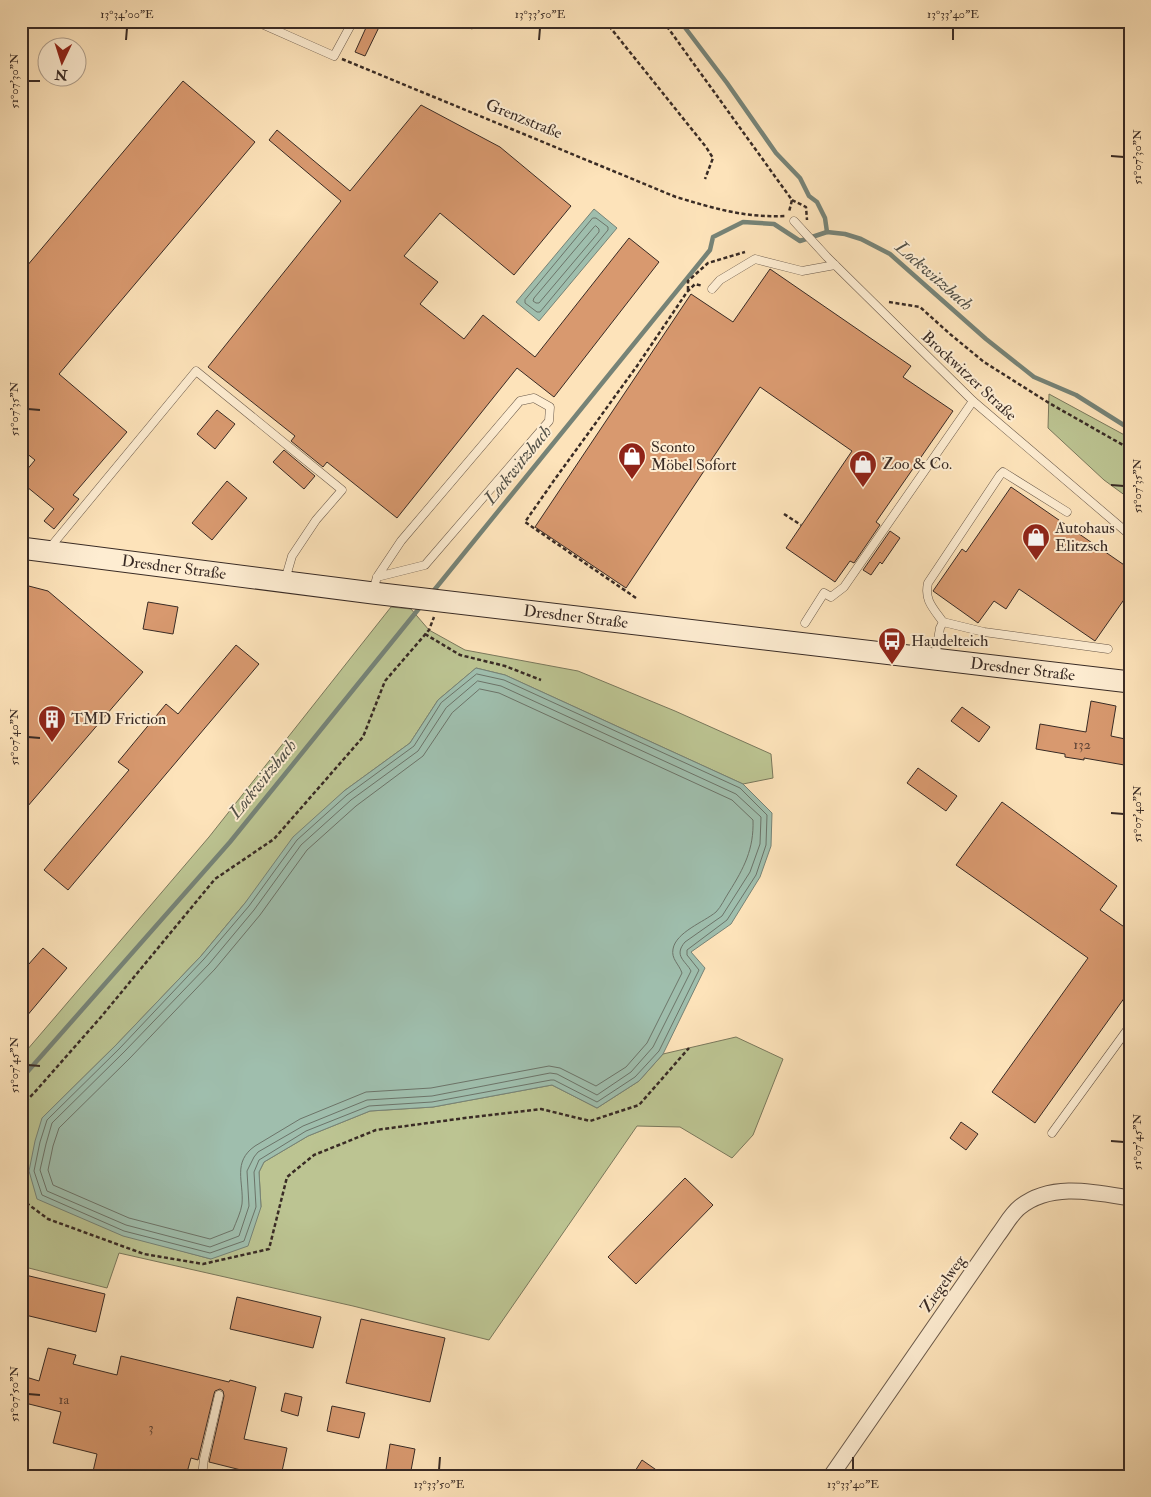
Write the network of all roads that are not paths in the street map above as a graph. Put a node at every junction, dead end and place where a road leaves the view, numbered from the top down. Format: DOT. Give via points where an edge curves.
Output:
graph roads {
  1 [pos="255,21"];
  2 [pos="353,21"];
  3 [pos="794,221"];
  4 [pos="835,265"];
  5 [pos="712,289"];
  6 [pos="973,401"];
  7 [pos="1067,512"];
  8 [pos="1130,535"];
  9 [pos="21,548"];
  10 [pos="47,551"];
  11 [pos="284,582"];
  12 [pos="375,585"];
  13 [pos="943,622"];
  14 [pos="805,623"];
  15 [pos="1108,649"];
  16 [pos="934,659"];
  17 [pos="1130,682"];
  18 [pos="1130,1026"];
  19 [pos="1052,1133"];
  20 [pos="1130,1198"];
  21 [pos="219,1395"];
  22 [pos="202,1476"];
  23 [pos="831,1476"];
  1 -- 2 [label="lane" via="334,56"];
  3 -- 4 [label="lane, Brockwitzer Straße"];
  4 -- 5 [label="lane" via="802,271 755,259 720,280"];
  4 -- 6 [label="lane, Brockwitzer Straße"];
  6 -- 8 [label="lane, Brockwitzer Straße"];
  6 -- 14 [label="lane" via="844,587 831,598 824,593"];
  7 -- 13 [label="lane" via="1003,472 928,583 929,601"];
  9 -- 10 [label="main road, Dresdner Straße"];
  10 -- 11 [label="main road, Dresdner Straße"];
  10 -- 11 [label="lane" via="196,371 342,490 316,520 292,556"];
  11 -- 12 [label="main road, Dresdner Straße"];
  12 -- 12 [label="lane" via="400,541 520,400 534,398 550,407 549,421 425,565"];
  12 -- 16 [label="main road, Dresdner Straße" via="415,598"];
  13 -- 15 [label="lane" via="984,632"];
  13 -- 16 [label="lane"];
  16 -- 17 [label="main road, Dresdner Straße"];
  18 -- 19 [label="lane"];
  20 -- 23 [label="street, Ziegelweg" via="1063,1191 1041,1195 1019,1208"];
  21 -- 22 [label="lane"];
}
